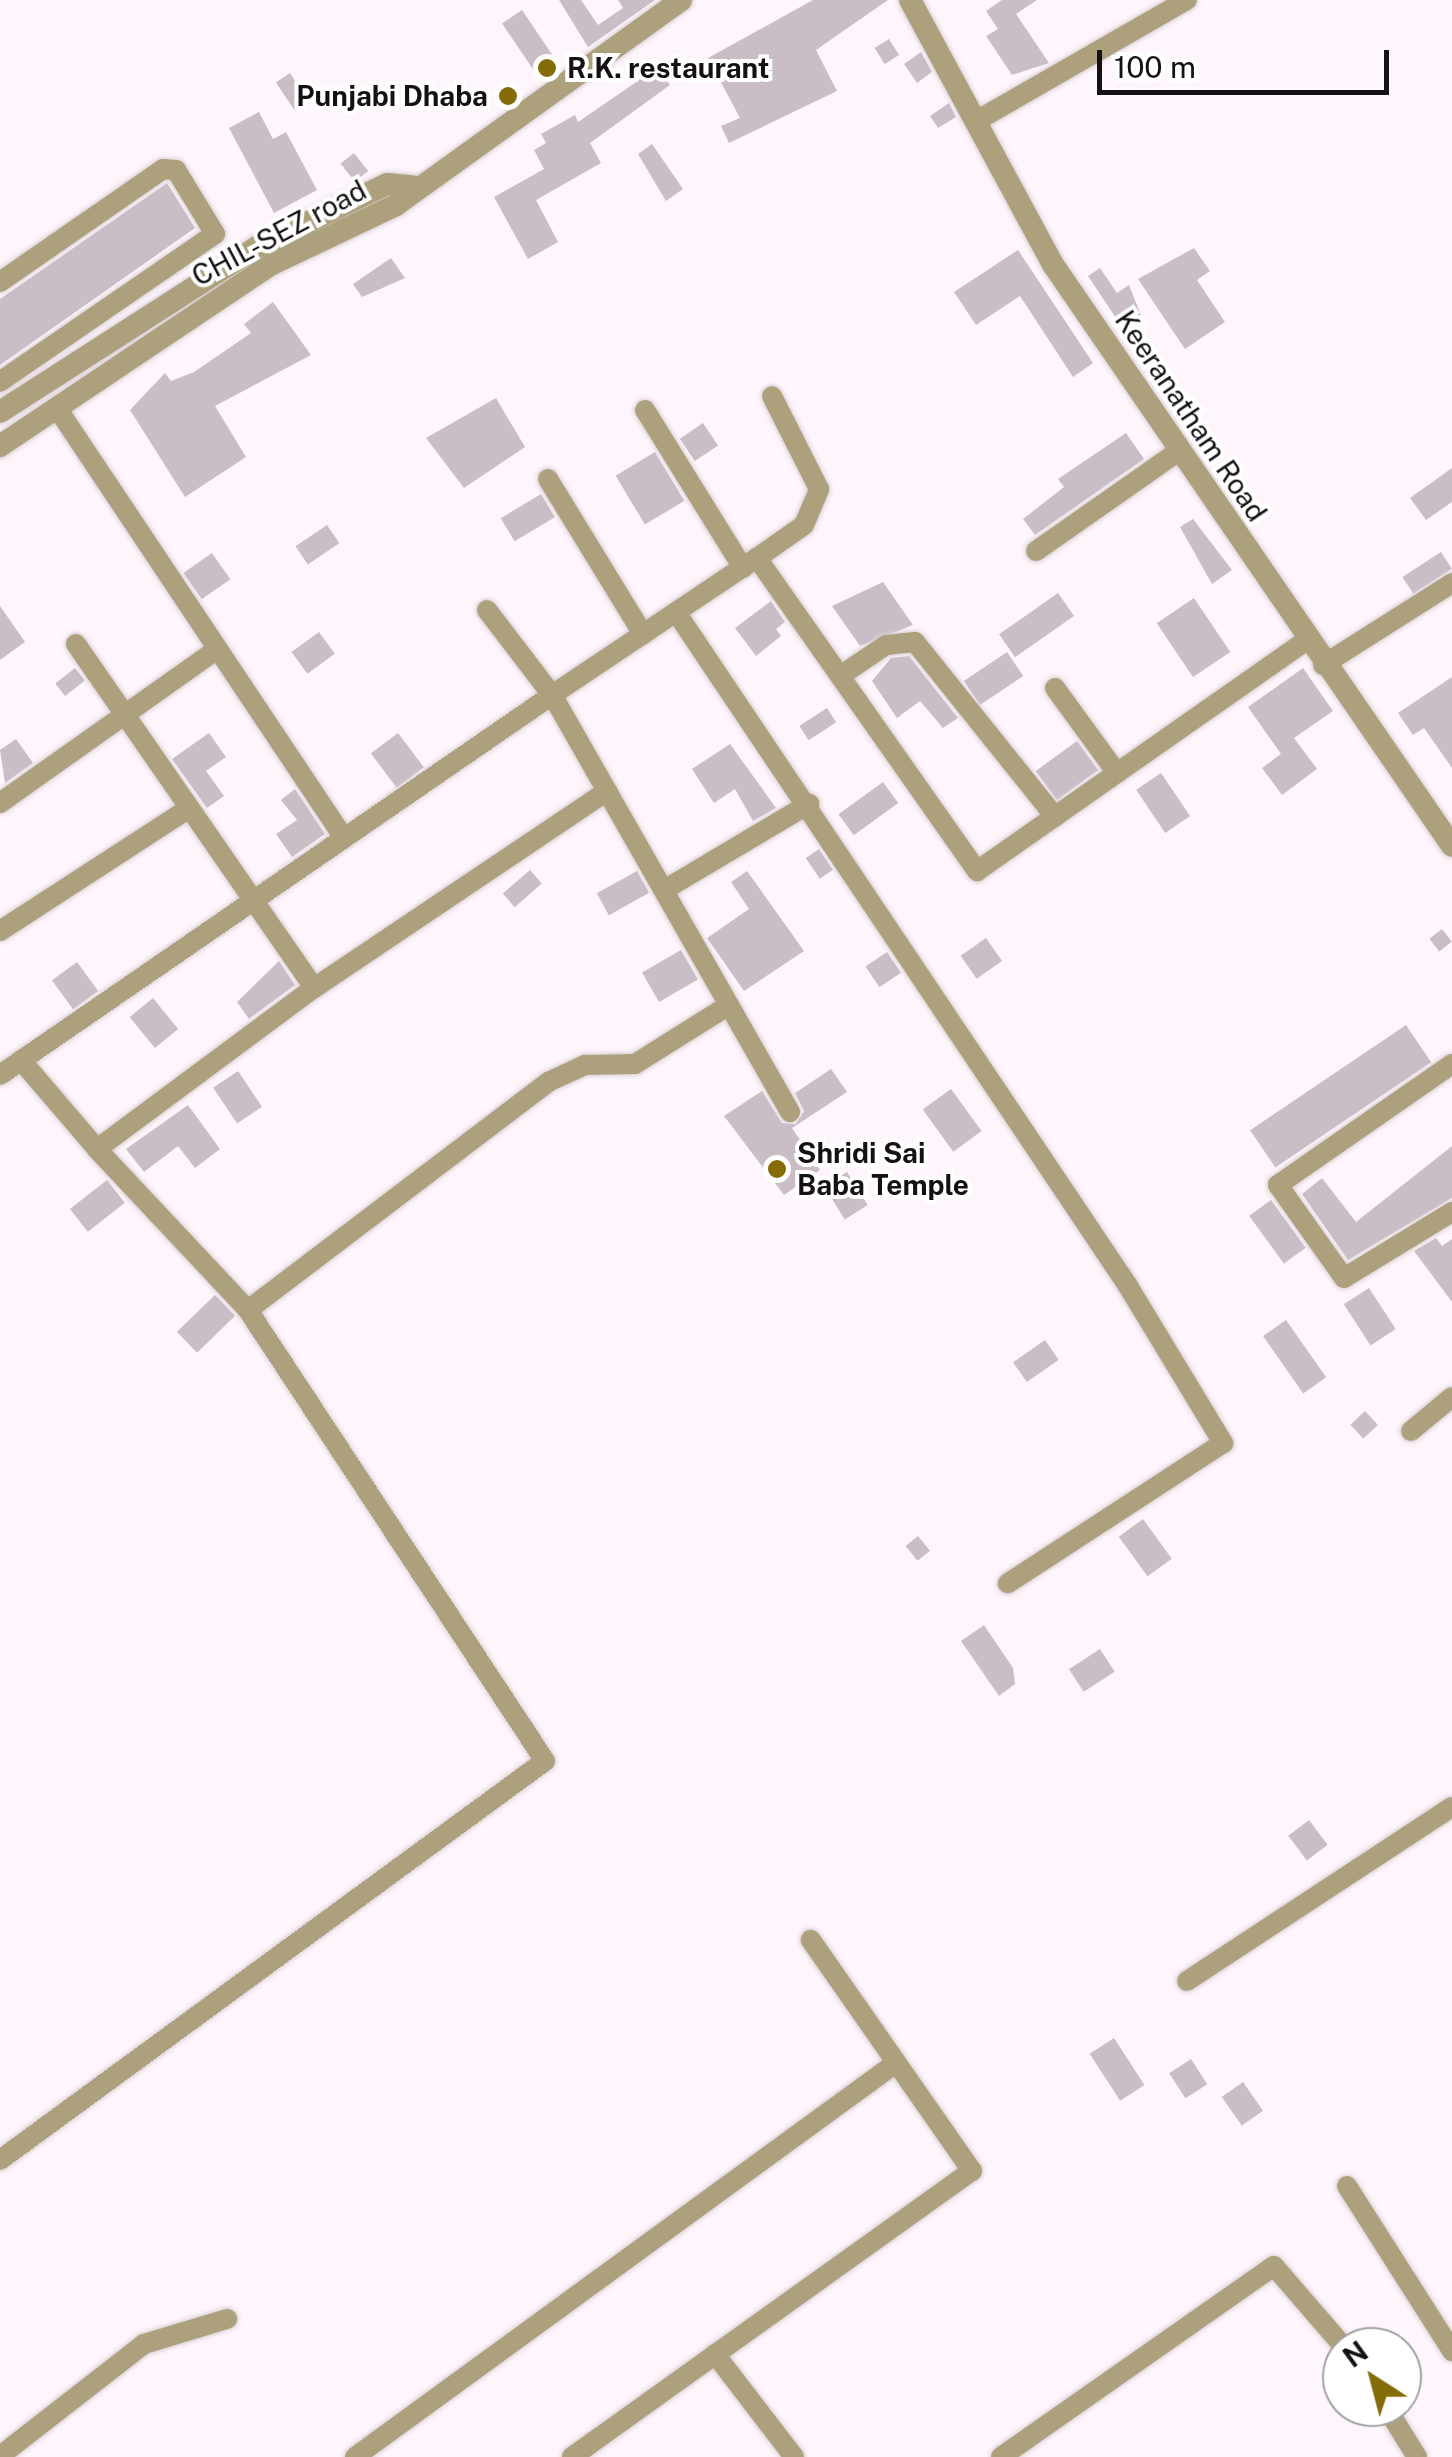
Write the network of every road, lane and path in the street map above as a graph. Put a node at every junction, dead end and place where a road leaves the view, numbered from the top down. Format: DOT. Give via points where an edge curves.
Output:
graph roads {
  1 [pos="681,0"];
  2 [pos="910,0"];
  3 [pos="1188,0"];
  4 [pos="978,120"];
  5 [pos="412,186"];
  6 [pos="0,282"];
  7 [pos="0,382"];
  8 [pos="772,396"];
  9 [pos="57,408"];
  10 [pos="645,410"];
  11 [pos="0,412"];
  12 [pos="0,446"];
  13 [pos="1178,452"];
  14 [pos="548,480"];
  15 [pos="1036,551"];
  16 [pos="750,563"];
  17 [pos="1452,583"];
  18 [pos="487,610"];
  19 [pos="676,612"];
  20 [pos="644,634"];
  21 [pos="1306,641"];
  22 [pos="76,644"];
  23 [pos="213,652"];
  24 [pos="1323,665"];
  25 [pos="840,676"];
  26 [pos="1054,688"];
  27 [pos="552,695"];
  28 [pos="127,717"];
  29 [pos="1117,773"];
  30 [pos="607,791"];
  31 [pos="0,802"];
  32 [pos="809,804"];
  33 [pos="185,811"];
  34 [pos="1055,817"];
  35 [pos="344,838"];
  36 [pos="1452,846"];
  37 [pos="664,890"];
  38 [pos="251,902"];
  39 [pos="0,931"];
  40 [pos="314,988"];
  41 [pos="729,1006"];
  42 [pos="22,1060"];
  43 [pos="1452,1064"];
  44 [pos="0,1074"];
  45 [pos="790,1112"];
  46 [pos="97,1149"];
  47 [pos="1452,1212"];
  48 [pos="248,1310"];
  49 [pos="1452,1397"];
  50 [pos="1411,1431"];
  51 [pos="1008,1583"];
  52 [pos="1452,1807"];
  53 [pos="811,1940"];
  54 [pos="1187,1981"];
  55 [pos="896,2062"];
  56 [pos="0,2160"];
  57 [pos="1347,2186"];
  58 [pos="228,2318"];
  59 [pos="1327,2327"];
  60 [pos="1452,2352"];
  61 [pos="714,2354"];
  62 [pos="1398,2427"];
  63 [pos="0,2456"];
  64 [pos="356,2457"];
  65 [pos="572,2457"];
  66 [pos="794,2457"];
  67 [pos="1001,2457"];
  68 [pos="1417,2457"];
  1 -- 5 [label="street, CHIL-SEZ road"];
  2 -- 4 [label="street, Keeranatham Road"];
  3 -- 4 [label="street"];
  4 -- 13 [label="street, Keeranatham Road" via="1054,266"];
  5 -- 9 [label="street, CHIL-SEZ road" via="396,204 198,310"];
  5 -- 11 [label="street, CHIL-SEZ road" via="388,184 259,246"];
  6 -- 7 [label="street" via="162,169 176,170 215,234"];
  8 -- 16 [label="street" via="819,489 804,525"];
  9 -- 12 [label="street, CHIL-SEZ road"];
  9 -- 23 [label="street"];
  10 -- 16 [label="street"];
  13 -- 15 [label="street"];
  13 -- 21 [label="street, Keeranatham Road"];
  14 -- 20 [label="street"];
  16 -- 19 [label="street"];
  16 -- 25 [label="street"];
  17 -- 24 [label="street"];
  18 -- 27 [label="street"];
  19 -- 20 [label="street"];
  19 -- 32 [label="street"];
  20 -- 27 [label="street"];
  21 -- 24 [label="street, Keeranatham Road"];
  21 -- 29 [label="street"];
  22 -- 28 [label="street"];
  23 -- 28 [label="street"];
  23 -- 35 [label="street"];
  24 -- 36 [label="street, Keeranatham Road"];
  25 -- 34 [label="street" via="886,646 915,642"];
  25 -- 34 [label="street" via="977,872"];
  26 -- 29 [label="street"];
  27 -- 30 [label="street"];
  27 -- 35 [label="street"];
  28 -- 31 [label="street"];
  28 -- 33 [label="street"];
  29 -- 34 [label="street"];
  30 -- 37 [label="street"];
  30 -- 40 [label="street"];
  32 -- 37 [label="street"];
  32 -- 51 [label="street" via="1222,1443"];
  33 -- 38 [label="street"];
  33 -- 39 [label="street"];
  35 -- 38 [label="street"];
  37 -- 41 [label="street"];
  38 -- 40 [label="street"];
  38 -- 42 [label="street"];
  40 -- 46 [label="street"];
  41 -- 45 [label="street"];
  41 -- 48 [label="street" via="635,1064 585,1066 548,1082"];
  42 -- 44 [label="street"];
  42 -- 46 [label="street"];
  43 -- 47 [label="street" via="1278,1185 1344,1278"];
  46 -- 48 [label="street"];
  48 -- 56 [label="street" via="546,1761"];
  49 -- 50 [label="street"];
  52 -- 54 [label="street"];
  53 -- 55 [label="street"];
  55 -- 61 [label="street" via="972,2171"];
  55 -- 64 [label="street"];
  57 -- 60 [label="street"];
  58 -- 63 [label="street" via="144,2344"];
  59 -- 67 [label="street" via="1274,2266"];
  61 -- 65 [label="street"];
  61 -- 66 [label="street"];
  62 -- 68 [label="street"];
}
